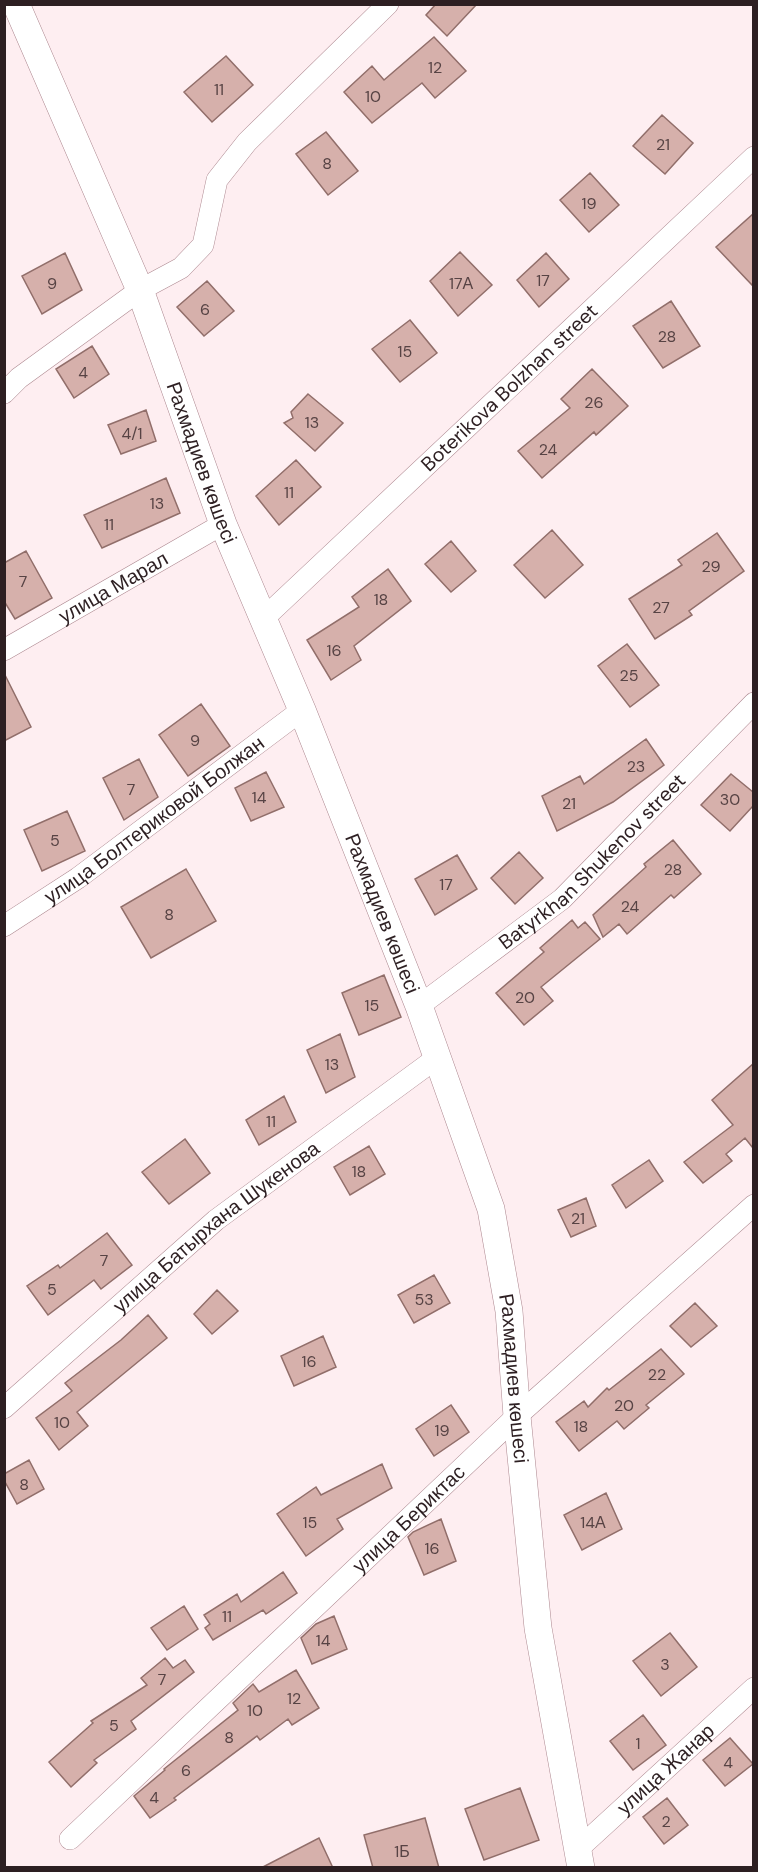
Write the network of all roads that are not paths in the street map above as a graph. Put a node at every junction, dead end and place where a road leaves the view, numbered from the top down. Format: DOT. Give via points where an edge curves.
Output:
graph roads {
  1 [pos="16,4"];
  2 [pos="388,4"];
  3 [pos="753,157"];
  4 [pos="140,290"];
  5 [pos="4,393"];
  6 [pos="223,524"];
  7 [pos="263,619"];
  8 [pos="4,650"];
  9 [pos="753,703"];
  10 [pos="302,710"];
  11 [pos="4,926"];
  12 [pos="419,1006"];
  13 [pos="438,1057"];
  14 [pos="753,1204"];
  15 [pos="4,1408"];
  16 [pos="517,1416"];
  17 [pos="753,1688"];
  18 [pos="70,1839"];
  19 [pos="579,1859"];
  1 -- 4 [label="street, Рахмадиев көшесі"];
  2 -- 4 [label="street" via="247,142 217,180 203,245 180,268"];
  3 -- 7 [label="street, Boterikova Bolzhan street"];
  4 -- 5 [label="street"];
  4 -- 6 [label="street, Рахмадиев көшесі"];
  6 -- 7 [label="street, Рахмадиев көшесі"];
  6 -- 8 [label="street, улица Марал"];
  7 -- 10 [label="street, Рахмадиев көшесі"];
  9 -- 12 [label="street, Batyrkhan Shukenov street" via="562,899"];
  10 -- 11 [label="street, улица Болтериковой Болжан" via="78,878"];
  10 -- 12 [label="street, Рахмадиев көшесі"];
  12 -- 13 [label="street, Рахмадиев көшесі"];
  13 -- 15 [label="street, улица Батырхана Шукенова" via="216,1220"];
  13 -- 16 [label="street, Рахмадиев көшесі" via="491,1209 509,1311"];
  14 -- 16 [label="street, улица Бериктас"];
  16 -- 18 [label="street, улица Бериктас"];
  16 -- 19 [label="street, Рахмадиев көшесі" via="538,1628"];
  17 -- 19 [label="street, улица Жанар"];
}
